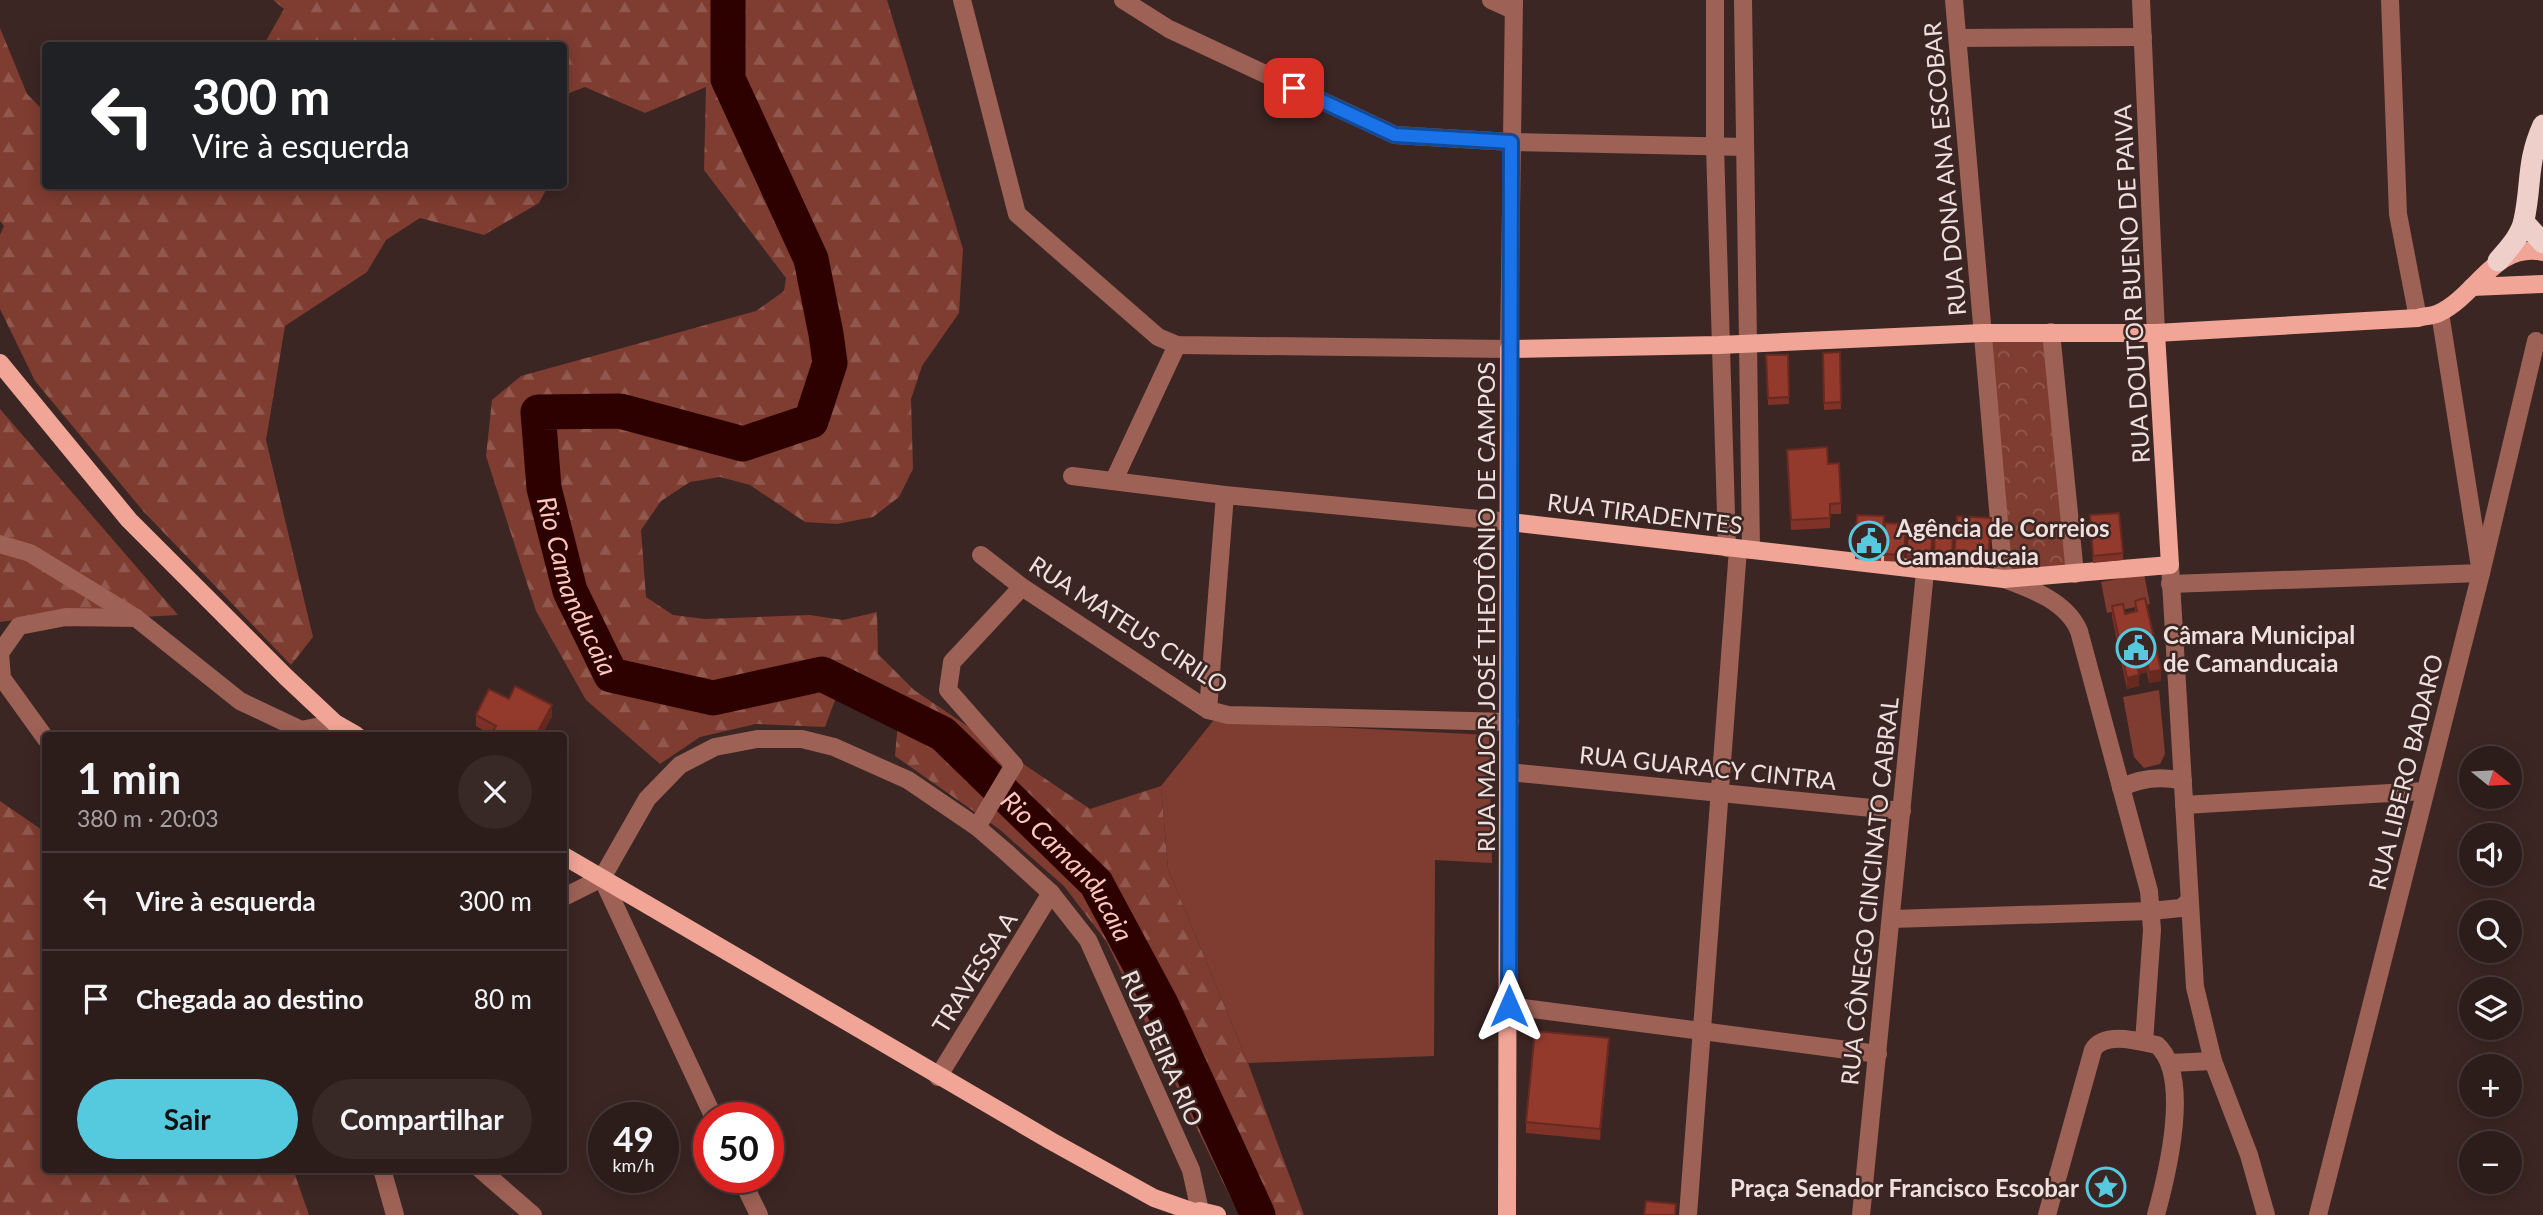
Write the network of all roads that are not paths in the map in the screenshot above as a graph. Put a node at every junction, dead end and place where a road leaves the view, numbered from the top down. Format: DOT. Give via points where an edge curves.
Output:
graph roads {
  1 [pos="962,0"];
  2 [pos="1491,0"];
  3 [pos="1715,0"];
  4 [pos="1743,0"];
  5 [pos="1954,0"];
  6 [pos="2141,0"];
  7 [pos="2390,0"];
  8 [pos="1126,1"];
  9 [pos="1514,5"];
  10 [pos="2143,37"];
  11 [pos="1958,38"];
  12 [pos="2543,125"];
  13 [pos="1511,142"];
  14 [pos="1714,146"];
  15 [pos="1744,147"];
  16 [pos="2524,222"];
  17 [pos="2543,243"];
  18 [pos="2543,252"];
  19 [pos="2498,261"];
  20 [pos="2543,284"];
  21 [pos="2472,287"];
  22 [pos="2440,313"];
  23 [pos="2418,318"];
  24 [pos="2050,331"];
  25 [pos="1983,333"];
  26 [pos="2156,333"];
  27 [pos="2536,341"];
  28 [pos="1749,342"];
  29 [pos="1177,345"];
  30 [pos="1719,345"];
  31 [pos="1509,349"];
  32 [pos="0,363"];
  33 [pos="1072,476"];
  34 [pos="1114,480"];
  35 [pos="1225,495"];
  36 [pos="1510,522"];
  37 [pos="0,544"];
  38 [pos="1739,549"];
  39 [pos="981,555"];
  40 [pos="2170,565"];
  41 [pos="1926,572"];
  42 [pos="2481,573"];
  43 [pos="2075,574"];
  44 [pos="2004,579"];
  45 [pos="2170,584"];
  46 [pos="1022,587"];
  47 [pos="136,618"];
  48 [pos="1208,710"];
  49 [pos="1510,722"];
  50 [pos="335,723"];
  51 [pos="351,732"];
  52 [pos="42,733"];
  53 [pos="1509,772"];
  54 [pos="2183,781"];
  55 [pos="2121,788"];
  56 [pos="2425,791"];
  57 [pos="1721,793"];
  58 [pos="2184,805"];
  59 [pos="1902,811"];
  60 [pos="976,827"];
  61 [pos="567,858"];
  62 [pos="602,878"];
  63 [pos="1051,893"];
  64 [pos="567,896"];
  65 [pos="2189,901"];
  66 [pos="2151,911"];
  67 [pos="1892,919"];
  68 [pos="1509,1006"];
  69 [pos="1703,1033"];
  70 [pos="2144,1042"];
  71 [pos="1878,1054"];
  72 [pos="2213,1061"];
  73 [pos="2170,1063"];
  74 [pos="938,1077"];
  75 [pos="707,1102"];
  76 [pos="383,1173"];
  77 [pos="485,1173"];
  78 [pos="748,1193"];
  79 [pos="1154,1198"];
  80 [pos="1199,1213"];
  81 [pos="395,1215"];
  82 [pos="533,1215"];
  83 [pos="759,1215"];
  84 [pos="1163,1215"];
  85 [pos="1507,1215"];
  86 [pos="1688,1215"];
  87 [pos="1861,1215"];
  88 [pos="2047,1215"];
  89 [pos="2156,1215"];
  90 [pos="2266,1215"];
  91 [pos="2318,1215"];
  1 -- 29 [label="street" via="1017,214 1158,337"];
  2 -- 9 [label="street"];
  3 -- 14 [label="street"];
  4 -- 15 [label="street"];
  5 -- 11 [label="street, RUA DONA ANA ESCOBAR"];
  6 -- 10 [label="street, RUA DOUTOR BUENO DE PAIVA"];
  7 -- 23 [label="street" via="2398,214"];
  8 -- 13 [label="street" via="1169,29 1395,135"];
  9 -- 13 [label="street, RUA MAJOR JOSÉ THEOTÔNIO DE CAMPOS"];
  10 -- 11 [label="street"];
  10 -- 26 [label="street, RUA DOUTOR BUENO DE PAIVA"];
  11 -- 25 [label="street, RUA DONA ANA ESCOBAR"];
  12 -- 16 [label="highway" via="2529,162"];
  13 -- 14 [label="street"];
  13 -- 31 [label="street, RUA MAJOR JOSÉ THEOTÔNIO DE CAMPOS"];
  14 -- 15 [label="street"];
  14 -- 30 [label="street"];
  15 -- 28 [label="street"];
  16 -- 17 [label="highway"];
  16 -- 19 [label="highway"];
  18 -- 19 [label="main road" via="2527,250"];
  19 -- 21 [label="main road"];
  20 -- 21 [label="main road"];
  21 -- 22 [label="main road"];
  22 -- 23 [label="main road"];
  22 -- 42 [label="street"];
  23 -- 26 [label="main road"];
  24 -- 25 [label="main road"];
  24 -- 26 [label="main road"];
  24 -- 43 [label="street"];
  25 -- 28 [label="main road"];
  25 -- 44 [label="street, RUA DONA ANA ESCOBAR"];
  26 -- 40 [label="main road, RUA DOUTOR BUENO DE PAIVA"];
  27 -- 42 [label="street, RUA LIBERO BADARO"];
  28 -- 30 [label="main road"];
  28 -- 38 [label="street"];
  29 -- 31 [label="street"];
  29 -- 34 [label="street"];
  30 -- 31 [label="main road"];
  30 -- 38 [label="street"];
  31 -- 36 [label="main road, RUA MAJOR JOSÉ THEOTÔNIO DE CAMPOS"];
  32 -- 50 [label="main road" via="129,520"];
  33 -- 34 [label="street, RUA TIRADENTES"];
  34 -- 35 [label="street, RUA TIRADENTES"];
  35 -- 36 [label="street, RUA TIRADENTES"];
  35 -- 48 [label="street"];
  36 -- 38 [label="main road, RUA TIRADENTES"];
  36 -- 49 [label="main road, RUA MAJOR JOSÉ THEOTÔNIO DE CAMPOS"];
  37 -- 47 [label="street" via="30,553"];
  38 -- 41 [label="main road, RUA TIRADENTES"];
  38 -- 57 [label="street"];
  39 -- 46 [label="street, RUA MATEUS CIRILO"];
  40 -- 43 [label="main road, RUA TIRADENTES"];
  40 -- 45 [label="street"];
  41 -- 44 [label="main road, RUA TIRADENTES"];
  41 -- 59 [label="street, RUA CÔNEGO CINCINATO CABRAL"];
  42 -- 45 [label="street"];
  42 -- 56 [label="street, RUA LIBERO BADARO"];
  43 -- 44 [label="main road, RUA TIRADENTES"];
  44 -- 55 [label="street" via="2030,588 2074,619"];
  45 -- 54 [label="street"];
  46 -- 48 [label="street, RUA MATEUS CIRILO"];
  46 -- 60 [label="street" via="952,662 948,690 1014,765"];
  47 -- 50 [label="street" via="240,701 301,730"];
  47 -- 52 [label="street" via="66,617 19,626 0,653 2,678"];
  48 -- 49 [label="street, RUA MATEUS CIRILO" via="1228,715"];
  49 -- 53 [label="main road, RUA MAJOR JOSÉ THEOTÔNIO DE CAMPOS"];
  50 -- 51 [label="main road"];
  53 -- 57 [label="street, RUA GUARACY CINTRA"];
  53 -- 68 [label="main road, RUA MAJOR JOSÉ THEOTÔNIO DE CAMPOS"];
  54 -- 55 [label="street" via="2135,780"];
  54 -- 58 [label="street"];
  55 -- 66 [label="street"];
  56 -- 58 [label="street"];
  56 -- 91 [label="street, RUA LIBERO BADARO"];
  57 -- 59 [label="street, RUA GUARACY CINTRA"];
  57 -- 69 [label="street"];
  58 -- 65 [label="street"];
  59 -- 67 [label="street, RUA CÔNEGO CINCINATO CABRAL"];
  60 -- 62 [label="street, RUA BEIRA RIO" via="908,780 834,747 802,739 757,739 715,747 680,765 647,799"];
  60 -- 63 [label="street, RUA BEIRA RIO"];
  61 -- 62 [label="main road"];
  62 -- 64 [label="street"];
  62 -- 74 [label="main road"];
  62 -- 75 [label="street"];
  63 -- 74 [label="street, TRAVESSA A"];
  63 -- 80 [label="street, RUA BEIRA RIO" via="1088,940 1191,1170"];
  65 -- 66 [label="street" via="2180,908"];
  65 -- 72 [label="street" via="2195,987"];
  66 -- 67 [label="street"];
  66 -- 70 [label="street"];
  67 -- 71 [label="street, RUA CÔNEGO CINCINATO CABRAL"];
  68 -- 69 [label="street"];
  68 -- 85 [label="main road, RUA MAJOR JOSÉ THEOTÔNIO DE CAMPOS"];
  69 -- 71 [label="street"];
  69 -- 86 [label="street"];
  70 -- 73 [label="street" via="2157,1045"];
  70 -- 88 [label="street" via="2108,1039 2093,1050"];
  71 -- 87 [label="street, RUA CÔNEGO CINCINATO CABRAL"];
  72 -- 73 [label="street"];
  72 -- 90 [label="street"];
  73 -- 89 [label="street" via="2175,1119 2170,1167"];
  74 -- 79 [label="main road"];
  76 -- 81 [label="street"];
  77 -- 82 [label="street"];
  78 -- 83 [label="street"];
  79 -- 80 [label="main road"];
  79 -- 84 [label="main road"];
}
